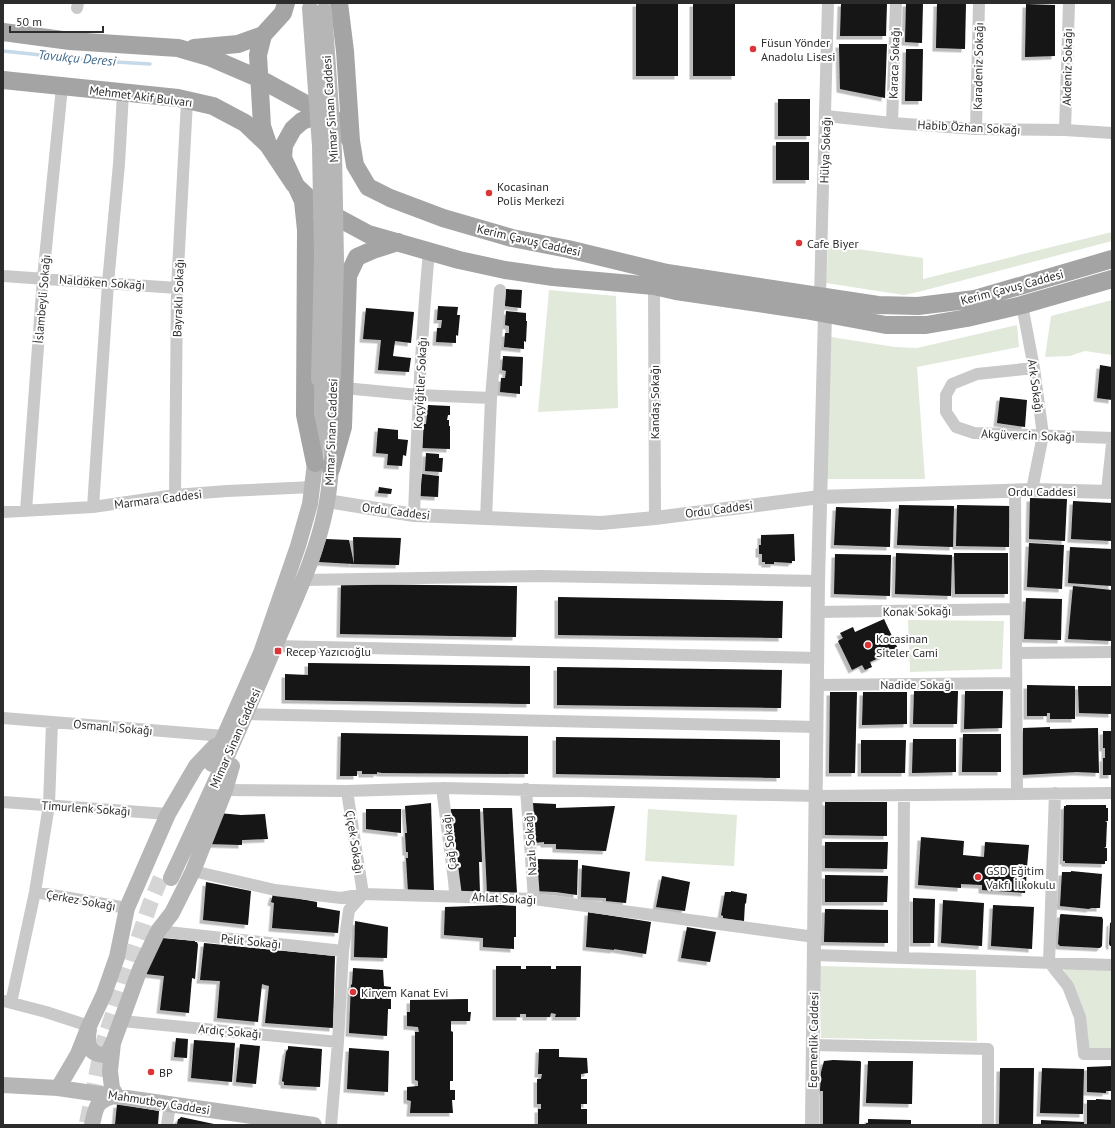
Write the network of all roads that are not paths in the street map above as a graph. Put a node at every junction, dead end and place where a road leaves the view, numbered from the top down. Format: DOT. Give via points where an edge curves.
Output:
graph roads {
  1 [pos="286,3"];
  2 [pos="828,3"];
  3 [pos="896,3"];
  4 [pos="979,3"];
  5 [pos="1069,3"];
  6 [pos="321,5"];
  7 [pos="3,32"];
  8 [pos="263,35"];
  9 [pos="178,48"];
  10 [pos="260,79"];
  11 [pos="3,80"];
  12 [pos="62,87"];
  13 [pos="123,93"];
  14 [pos="187,101"];
  15 [pos="826,116"];
  16 [pos="329,117"];
  17 [pos="892,123"];
  18 [pos="976,129"];
  19 [pos="1065,130"];
  20 [pos="1112,133"];
  21 [pos="351,141"];
  22 [pos="268,145"];
  23 [pos="294,184"];
  24 [pos="398,242"];
  25 [pos="568,249"];
  26 [pos="429,251"];
  27 [pos="1112,259"];
  28 [pos="3,276"];
  29 [pos="553,277"];
  30 [pos="43,278"];
  31 [pos="1112,279"];
  32 [pos="108,283"];
  33 [pos="654,286"];
  34 [pos="177,288"];
  35 [pos="500,290"];
  36 [pos="820,296"];
  37 [pos="1022,305"];
  38 [pos="825,314"];
  39 [pos="1034,368"];
  40 [pos="332,382"];
  41 [pos="418,395"];
  42 [pos="491,398"];
  43 [pos="1043,435"];
  44 [pos="1112,438"];
  45 [pos="1112,444"];
  46 [pos="323,466"];
  47 [pos="313,487"];
  48 [pos="1032,490"];
  49 [pos="1015,491"];
  50 [pos="1110,492"];
  51 [pos="175,496"];
  52 [pos="820,496"];
  53 [pos="327,501"];
  54 [pos="93,507"];
  55 [pos="26,511"];
  56 [pos="3,512"];
  57 [pos="414,515"];
  58 [pos="654,518"];
  59 [pos="486,519"];
  60 [pos="304,580"];
  61 [pos="818,581"];
  62 [pos="1016,609"];
  63 [pos="818,612"];
  64 [pos="275,646"];
  65 [pos="1112,652"];
  66 [pos="1016,653"];
  67 [pos="818,658"];
  68 [pos="1016,683"];
  69 [pos="818,685"];
  70 [pos="247,714"];
  71 [pos="3,718"];
  72 [pos="52,722"];
  73 [pos="817,727"];
  74 [pos="224,736"];
  75 [pos="442,788"];
  76 [pos="526,789"];
  77 [pos="225,790"];
  78 [pos="347,791"];
  79 [pos="1055,793"];
  80 [pos="1112,793"];
  81 [pos="1017,794"];
  82 [pos="904,795"];
  83 [pos="816,796"];
  84 [pos="3,802"];
  85 [pos="49,805"];
  86 [pos="168,814"];
  87 [pos="193,871"];
  88 [pos="35,892"];
  89 [pos="363,894"];
  90 [pos="456,896"];
  91 [pos="534,899"];
  92 [pos="127,908"];
  93 [pos="158,931"];
  94 [pos="814,937"];
  95 [pos="343,951"];
  96 [pos="814,955"];
  97 [pos="903,958"];
  98 [pos="1049,962"];
  99 [pos="1112,965"];
  100 [pos="7,1002"];
  101 [pos="122,1021"];
  102 [pos="89,1026"];
  103 [pos="338,1042"];
  104 [pos="113,1043"];
  105 [pos="813,1046"];
  106 [pos="1112,1054"];
  107 [pos="3,1086"];
  108 [pos="58,1088"];
  109 [pos="116,1095"];
  110 [pos="170,1105"];
  111 [pos="92,1125"];
  112 [pos="167,1125"];
  113 [pos="314,1125"];
  114 [pos="331,1125"];
  115 [pos="812,1125"];
  116 [pos="988,1125"];
  1 -- 8 [label="main road" via="283,13"];
  2 -- 15 [label="street, Hülya Sokağı"];
  3 -- 17 [label="street, Karaca Sokağı"];
  4 -- 18 [label="street, Karadeniz Sokağı"];
  5 -- 19 [label="street, Akdeniz Sokağı"];
  6 -- 21 [label="main road" via="345,51"];
  6 -- 40 [label="main road, Mimar Sinan Caddesi, bridge" via="334,152 336,260"];
  7 -- 9 [label="main road, Kerim Çavuş Caddesi" via="70,41"];
  8 -- 9 [label="main road" via="238,44"];
  8 -- 10 [label="main road" via="258,55"];
  9 -- 10 [label="main road, Kerim Çavuş Caddesi" via="209,57"];
  10 -- 16 [label="main road, Kerim Çavuş Caddesi"];
  10 -- 22 [label="main road" via="262,126"];
  11 -- 12 [label="main road, Mehmet Akif Bulvarı"];
  12 -- 13 [label="main road, Mehmet Akif Bulvarı"];
  12 -- 30 [label="street, İslambeyli Sokağı"];
  13 -- 14 [label="main road, Mehmet Akif Bulvarı"];
  13 -- 32 [label="street"];
  14 -- 22 [label="main road, Mehmet Akif Bulvarı" via="213,106 245,123"];
  14 -- 34 [label="street, Bayraklı Sokağı"];
  15 -- 17 [label="street, Habib Özhan Sokağı"];
  15 -- 36 [label="street, Hülya Sokağı"];
  16 -- 21 [label="main road, Kerim Çavuş Caddesi" via="337,121"];
  16 -- 23 [label="main road" via="314,117 302,121 293,129 284,145 283,158"];
  17 -- 18 [label="street, Habib Özhan Sokağı"];
  18 -- 19 [label="street, Habib Özhan Sokağı"];
  19 -- 20 [label="street, Habib Özhan Sokağı"];
  21 -- 25 [label="main road, Kerim Çavuş Caddesi" via="355,165 368,187 390,198 443,218 512,238"];
  22 -- 23 [label="main road, Mehmet Akif Bulvarı"];
  23 -- 24 [label="main road, Kerim Çavuş Caddesi" via="318,207 368,234"];
  23 -- 46 [label="main road" via="303,201 306,230 305,415"];
  24 -- 26 [label="main road, Kerim Çavuş Caddesi"];
  24 -- 40 [label="main road" via="357,257 348,276"];
  25 -- 29 [label="main road" via="572,257 571,266"];
  25 -- 36 [label="main road, Kerim Çavuş Caddesi" via="667,274"];
  26 -- 29 [label="main road, Kerim Çavuş Caddesi" via="505,270"];
  26 -- 41 [label="street, Koçyiğitler Sokağı"];
  27 -- 36 [label="main road, Kerim Çavuş Caddesi" via="975,299 947,303 918,306 878,305"];
  28 -- 30 [label="street, Naldöken Sokağı"];
  29 -- 33 [label="main road, Kerim Çavuş Caddesi"];
  30 -- 32 [label="street, Naldöken Sokağı"];
  30 -- 55 [label="street, İslambeyli Sokağı"];
  31 -- 37 [label="main road, Kerim Çavuş Caddesi"];
  32 -- 34 [label="street, Naldöken Sokağı"];
  32 -- 54 [label="street"];
  33 -- 38 [label="main road, Kerim Çavuş Caddesi"];
  33 -- 58 [label="street, Kandaş Sokağı"];
  34 -- 51 [label="street, Bayraklı Sokağı"];
  35 -- 42 [label="street"];
  37 -- 38 [label="main road, Kerim Çavuş Caddesi" via="926,325 886,325"];
  37 -- 39 [label="street, Ark Sokağı"];
  38 -- 52 [label="street, Egemenlik Caddesi"];
  39 -- 43 [label="street, Ark Sokağı"];
  39 -- 43 [label="street, Akgüvercin Sokağı" via="977,374 952,384 946,395 946,412 956,427 974,433"];
  40 -- 41 [label="street"];
  40 -- 46 [label="main road, Mimar Sinan Caddesi"];
  40 -- 46 [label="main road" via="343,427"];
  41 -- 42 [label="street"];
  41 -- 57 [label="street, Koçyiğitler Sokağı"];
  42 -- 59 [label="street"];
  43 -- 44 [label="street, Akgüvercin Sokağı"];
  43 -- 48 [label="street, Ark Sokağı"];
  45 -- 50 [label="street"];
  46 -- 47 [label="main road, Mimar Sinan Caddesi"];
  46 -- 53 [label="main road, Mimar Sinan Caddesi"];
  47 -- 51 [label="street, Marmara Caddesi"];
  47 -- 74 [label="main road, Mimar Sinan Caddesi" via="298,546 261,652"];
  48 -- 49 [label="street, Ordu Caddesi"];
  48 -- 50 [label="street, Ordu Caddesi"];
  49 -- 52 [label="street, Ordu Caddesi"];
  49 -- 62 [label="street"];
  51 -- 54 [label="street, Marmara Caddesi"];
  52 -- 58 [label="street, Ordu Caddesi"];
  52 -- 61 [label="street, Egemenlik Caddesi"];
  53 -- 57 [label="street, Ordu Caddesi"];
  53 -- 60 [label="main road, Mimar Sinan Caddesi"];
  54 -- 55 [label="street, Marmara Caddesi"];
  55 -- 56 [label="street, Marmara Caddesi"];
  57 -- 59 [label="street, Ordu Caddesi"];
  58 -- 59 [label="street, Ordu Caddesi" via="601,523"];
  60 -- 61 [label="street" via="540,576"];
  60 -- 64 [label="main road, Mimar Sinan Caddesi"];
  61 -- 63 [label="street, Egemenlik Caddesi"];
  62 -- 63 [label="street, Konak Sokağı"];
  62 -- 66 [label="street"];
  63 -- 67 [label="street, Egemenlik Caddesi"];
  64 -- 67 [label="street"];
  64 -- 70 [label="main road, Mimar Sinan Caddesi"];
  65 -- 66 [label="street"];
  66 -- 68 [label="street"];
  67 -- 69 [label="street, Egemenlik Caddesi"];
  68 -- 69 [label="street, Nadide Sokağı"];
  68 -- 81 [label="street"];
  69 -- 73 [label="street, Egemenlik Caddesi"];
  70 -- 73 [label="street"];
  70 -- 74 [label="main road, Mimar Sinan Caddesi" via="167,876"];
  70 -- 77 [label="main road"];
  71 -- 72 [label="street, Osmanlı Sokağı"];
  72 -- 74 [label="street, Osmanlı Sokağı"];
  72 -- 85 [label="street"];
  73 -- 83 [label="street, Egemenlik Caddesi"];
  74 -- 86 [label="main road" via="196,766"];
  75 -- 76 [label="street"];
  75 -- 78 [label="street"];
  75 -- 90 [label="street, Çağ Sokağı"];
  76 -- 83 [label="street"];
  76 -- 91 [label="street, Nazlı Sokağı"];
  77 -- 78 [label="street"];
  77 -- 87 [label="main road"];
  78 -- 89 [label="street, Çiçek Sokağı"];
  79 -- 80 [label="street"];
  79 -- 81 [label="street"];
  79 -- 98 [label="street"];
  81 -- 82 [label="street"];
  82 -- 83 [label="street"];
  82 -- 97 [label="street"];
  83 -- 94 [label="street, Egemenlik Caddesi"];
  84 -- 85 [label="street, Timurlenk Sokağı"];
  85 -- 86 [label="street, Timurlenk Sokağı"];
  85 -- 88 [label="street"];
  86 -- 92 [label="main road"];
  87 -- 89 [label="street, Ahlat Sokağı" via="282,891 341,898"];
  87 -- 93 [label="main road" via="172,913"];
  88 -- 92 [label="street, Çerkez Sokağı"];
  88 -- 100 [label="street"];
  89 -- 90 [label="street, Ahlat Sokağı"];
  89 -- 95 [label="street" via="350,910"];
  90 -- 91 [label="street, Ahlat Sokağı"];
  91 -- 94 [label="street, Ahlat Sokağı"];
  92 -- 102 [label="main road" via="117,957"];
  93 -- 95 [label="street, Pelit Sokağı"];
  93 -- 101 [label="main road" via="140,970"];
  94 -- 96 [label="street, Egemenlik Caddesi"];
  95 -- 103 [label="street"];
  96 -- 97 [label="street"];
  96 -- 105 [label="street, Egemenlik Caddesi"];
  97 -- 98 [label="street"];
  98 -- 99 [label="street"];
  98 -- 106 [label="street" via="1068,986 1080,1017 1084,1054"];
  100 -- 102 [label="street"];
  101 -- 103 [label="street, Ardıç Sokağı"];
  101 -- 104 [label="main road"];
  102 -- 104 [label="main road" via="89,1046 95,1053 107,1053"];
  102 -- 108 [label="main road" via="78,1054"];
  103 -- 114 [label="street"];
  104 -- 109 [label="main road" via="110,1071 112,1088"];
  105 -- 115 [label="street, Egemenlik Caddesi"];
  105 -- 116 [label="street" via="988,1049"];
  107 -- 108 [label="main road, Mahmutbey Caddesi"];
  108 -- 109 [label="main road, Mahmutbey Caddesi"];
  109 -- 110 [label="main road, Mahmutbey Caddesi"];
  109 -- 111 [label="main road" via="100,1102"];
  110 -- 112 [label="street"];
  110 -- 113 [label="main road, Mahmutbey Caddesi"];
}
